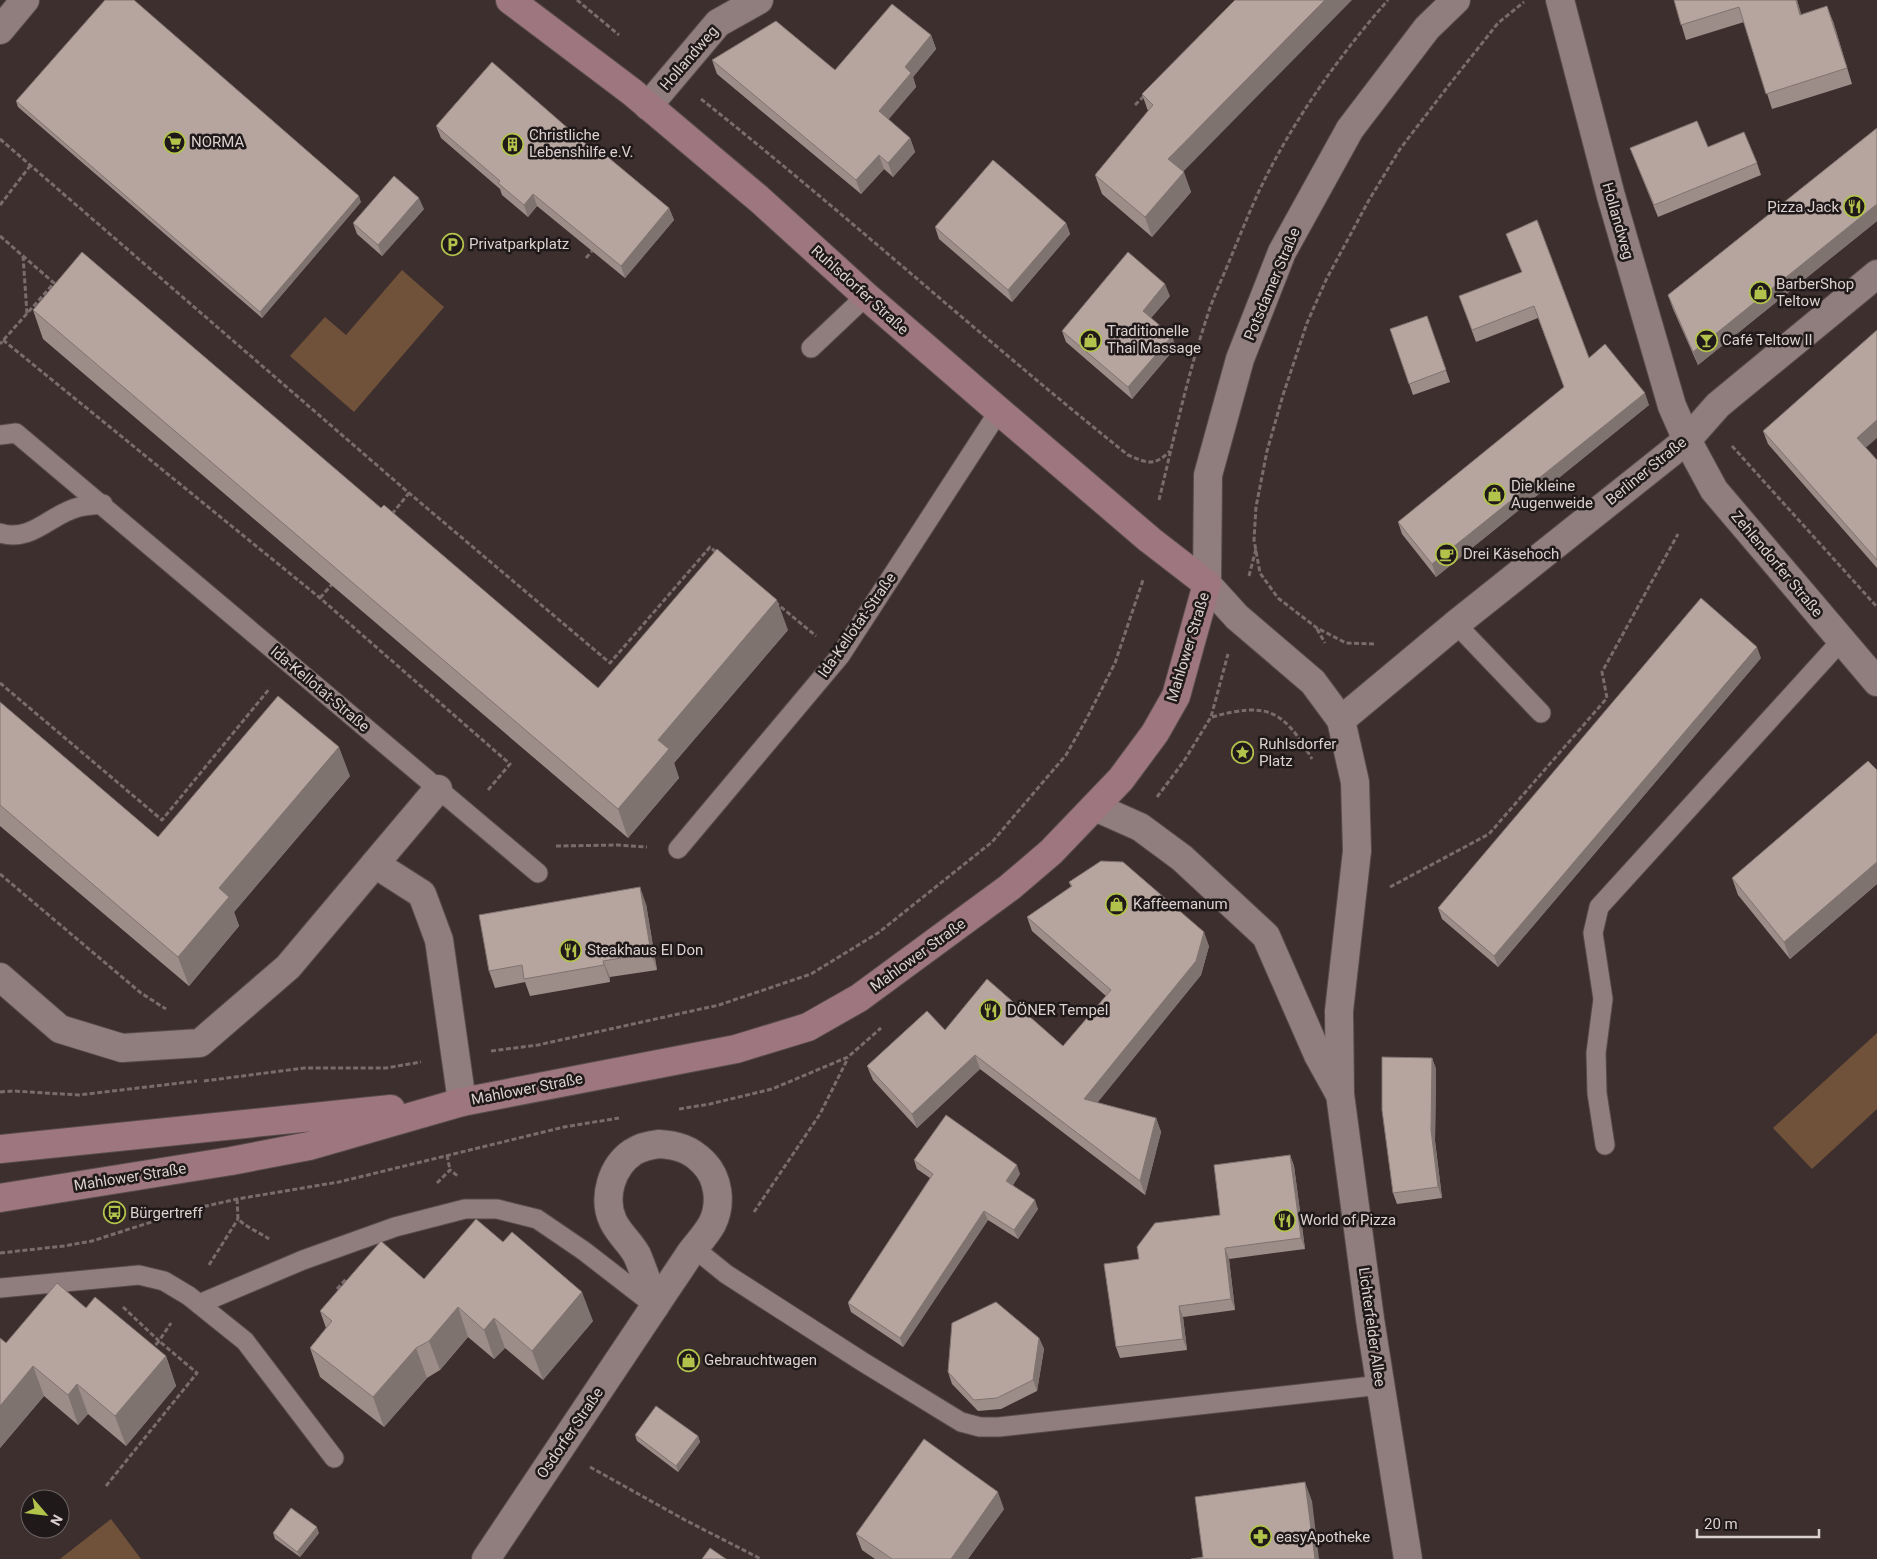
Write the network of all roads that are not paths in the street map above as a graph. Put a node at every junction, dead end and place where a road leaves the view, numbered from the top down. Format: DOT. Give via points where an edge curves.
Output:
graph roads {
  1 [pos="25,0"];
  2 [pos="510,0"];
  3 [pos="759,0"];
  4 [pos="1456,0"];
  5 [pos="1560,0"];
  6 [pos="0,30"];
  7 [pos="648,106"];
  8 [pos="1877,274"];
  9 [pos="866,296"];
  10 [pos="811,348"];
  11 [pos="999,411"];
  12 [pos="0,435"];
  13 [pos="1687,440"];
  14 [pos="103,504"];
  15 [pos="0,533"];
  16 [pos="1207,584"];
  17 [pos="1456,624"];
  18 [pos="1841,640"];
  19 [pos="1877,682"];
  20 [pos="1541,713"];
  21 [pos="1341,720"];
  22 [pos="438,789"];
  23 [pos="1095,807"];
  24 [pos="678,849"];
  25 [pos="375,864"];
  26 [pos="538,873"];
  27 [pos="0,977"];
  28 [pos="1340,1094"];
  29 [pos="462,1102"];
  30 [pos="1604,1145"];
  31 [pos="0,1149"];
  32 [pos="0,1198"];
  33 [pos="694,1248"];
  34 [pos="0,1288"];
  35 [pos="199,1304"];
  36 [pos="655,1306"];
  37 [pos="1380,1385"];
  38 [pos="334,1458"];
  39 [pos="486,1559"];
  40 [pos="1408,1559"];
  1 -- 6 [label="street"];
  2 -- 7 [label="main road, Ruhlsdorfer Straße"];
  3 -- 7 [label="street, Hollandweg" via="718,23"];
  4 -- 16 [label="street, Potsdamer Straße" via="1427,28 1350,129 1282,252 1240,358 1208,475"];
  5 -- 13 [label="street, Hollandweg" via="1611,196 1672,406"];
  7 -- 9 [label="main road, Ruhlsdorfer Straße" via="759,199"];
  8 -- 13 [label="street, Berliner Straße" via="1718,405"];
  9 -- 10 [label="lane"];
  9 -- 11 [label="main road, Ruhlsdorfer Straße"];
  11 -- 16 [label="main road, Ruhlsdorfer Straße" via="1150,540"];
  11 -- 24 [label="lane, Ida-Kellotat-Straße" via="840,656"];
  12 -- 14 [label="lane, Ida-Kellotat-Straße" via="16,433"];
  13 -- 17 [label="street, Berliner Straße"];
  13 -- 18 [label="street, Zehlendorfer Straße" via="1714,490"];
  14 -- 15 [label="lane" via="79,507 28,534"];
  14 -- 22 [label="lane, Ida-Kellotat-Straße"];
  16 -- 21 [label="street" via="1237,617 1313,682"];
  16 -- 23 [label="main road, Mahlower Straße" via="1176,696 1155,733 1121,780"];
  17 -- 20 [label="lane"];
  17 -- 21 [label="street, Berliner Straße"];
  18 -- 19 [label="street, Zehlendorfer Straße"];
  18 -- 30 [label="lane" via="1599,907 1593,933 1603,1000 1596,1053"];
  21 -- 28 [label="street" via="1355,782 1357,851 1339,1011"];
  22 -- 25 [label="street"];
  22 -- 26 [label="lane, Ida-Kellotat-Straße"];
  23 -- 28 [label="street" via="1136,825 1182,858 1266,936 1318,1055"];
  23 -- 29 [label="main road, Mahlower Straße" via="1051,852 1010,887 858,998 808,1027 736,1049"];
  25 -- 27 [label="street" via="288,967 200,1043 122,1048 60,1029"];
  25 -- 29 [label="street" via="422,894 439,940"];
  28 -- 37 [label="street, Lichterfelder Allee"];
  29 -- 31 [label="main road, Mahlower Straße"];
  29 -- 32 [label="main road, Mahlower Straße" via="309,1146"];
  33 -- 36 [label="street, Osdorfer Straße"];
  33 -- 36 [label="street, Osdorfer Straße" via="712,1224 718,1205 716,1184 708,1167 696,1155 672,1144 645,1146 633,1152 614,1175 608,1191 608,1205 618,1230 636,1254"];
  33 -- 37 [label="lane" via="726,1274 863,1362 961,1422 980,1427"];
  34 -- 35 [label="lane" via="139,1275 164,1281"];
  35 -- 36 [label="lane" via="303,1260 395,1227 465,1209 497,1209 537,1219"];
  35 -- 38 [label="lane" via="245,1341"];
  36 -- 39 [label="street, Osdorfer Straße"];
  37 -- 40 [label="street, Lichterfelder Allee"];
}
